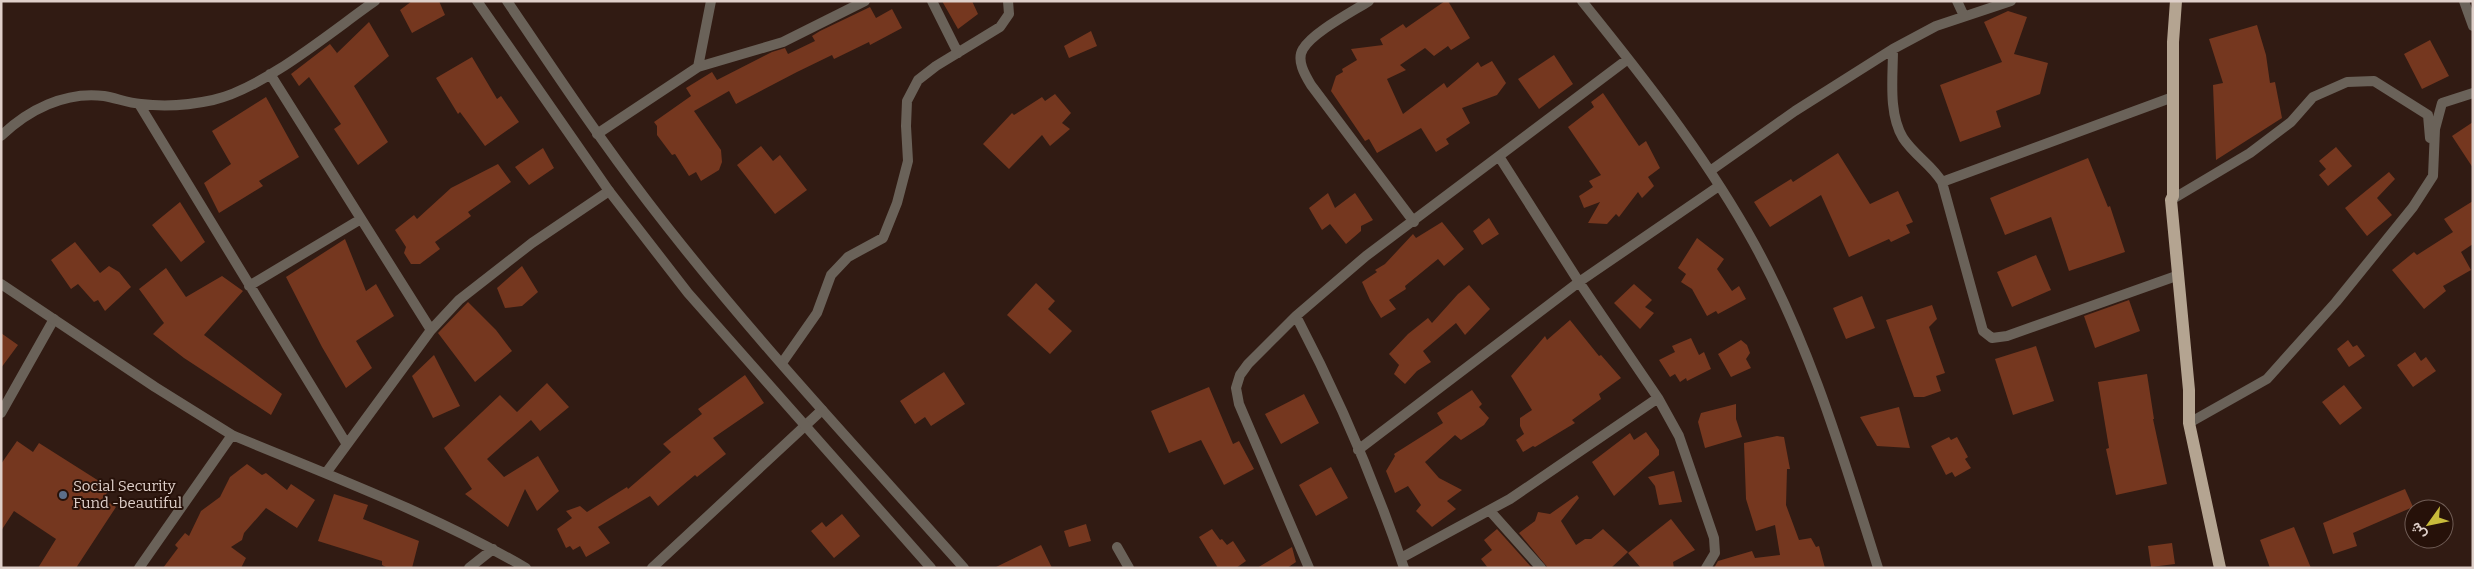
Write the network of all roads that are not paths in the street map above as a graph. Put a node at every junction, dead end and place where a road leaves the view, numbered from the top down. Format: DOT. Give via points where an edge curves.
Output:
graph roads {
  1 [pos="375,1"];
  2 [pos="477,1"];
  3 [pos="507,1"];
  4 [pos="710,1"];
  5 [pos="865,1"];
  6 [pos="932,1"];
  7 [pos="1008,1"];
  8 [pos="1369,1"];
  9 [pos="1582,1"];
  10 [pos="1957,1"];
  11 [pos="2011,1"];
  12 [pos="2176,1"];
  13 [pos="2464,1"];
  14 [pos="1964,16"];
  15 [pos="2473,26"];
  16 [pos="1893,49"];
  17 [pos="958,53"];
  18 [pos="1628,59"];
  19 [pos="698,66"];
  20 [pos="270,74"];
  21 [pos="2473,93"];
  22 [pos="2173,97"];
  23 [pos="139,104"];
  24 [pos="597,134"];
  25 [pos="1,136"];
  26 [pos="1500,158"];
  27 [pos="1710,172"];
  28 [pos="2433,176"];
  29 [pos="1942,182"];
  30 [pos="1719,186"];
  31 [pos="610,191"];
  32 [pos="2171,200"];
  33 [pos="361,219"];
  34 [pos="1414,222"];
  35 [pos="2179,275"];
  36 [pos="1579,282"];
  37 [pos="1,284"];
  38 [pos="250,286"];
  39 [pos="1296,316"];
  40 [pos="54,319"];
  41 [pos="431,330"];
  42 [pos="782,363"];
  43 [pos="1658,398"];
  44 [pos="822,410"];
  45 [pos="1,413"];
  46 [pos="2189,423"];
  47 [pos="804,426"];
  48 [pos="232,435"];
  49 [pos="346,444"];
  50 [pos="1358,450"];
  51 [pos="326,474"];
  52 [pos="1490,510"];
  53 [pos="1117,547"];
  54 [pos="494,549"];
  55 [pos="1402,563"];
  56 [pos="140,567"];
  57 [pos="470,568"];
  58 [pos="526,568"];
  59 [pos="652,568"];
  60 [pos="931,568"];
  61 [pos="964,568"];
  62 [pos="1129,568"];
  63 [pos="1309,568"];
  64 [pos="1541,568"];
  65 [pos="1706,568"];
  66 [pos="1878,568"];
  67 [pos="2220,568"];
  1 -- 20 [label="street"];
  2 -- 31 [label="street"];
  3 -- 24 [label="street"];
  4 -- 19 [label="street"];
  5 -- 19 [label="street" via="783,42"];
  6 -- 17 [label="street"];
  7 -- 17 [label="street" via="1010,14 1000,27"];
  8 -- 34 [label="street" via="1313,38 1302,50 1301,60 1311,85"];
  9 -- 18 [label="street"];
  10 -- 14 [label="street"];
  11 -- 14 [label="street"];
  12 -- 22 [label="main road"];
  13 -- 15 [label="street"];
  14 -- 16 [label="street" via="1936,26"];
  16 -- 27 [label="street" via="1795,111"];
  16 -- 29 [label="street" via="1897,124 1903,138 1935,170"];
  17 -- 42 [label="street" via="918,80 907,101 908,161 897,203 883,238 848,257 831,275 817,313"];
  18 -- 26 [label="street"];
  18 -- 27 [label="street"];
  19 -- 24 [label="street"];
  20 -- 23 [label="street" via="215,100 165,106"];
  20 -- 33 [label="street"];
  21 -- 28 [label="street" via="2442,103 2436,129"];
  22 -- 29 [label="street"];
  22 -- 32 [label="main road"];
  23 -- 25 [label="street" via="102,96 61,99 38,108"];
  23 -- 38 [label="street"];
  24 -- 42 [label="street" via="677,240"];
  26 -- 34 [label="street"];
  26 -- 36 [label="street"];
  27 -- 30 [label="street"];
  28 -- 32 [label="street" via="2428,115 2374,81 2347,82 2313,97 2291,122 2250,153"];
  28 -- 46 [label="street" via="2413,207 2336,302 2267,379"];
  29 -- 35 [label="street" via="1983,331 1992,338 2007,336"];
  30 -- 36 [label="street"];
  30 -- 66 [label="street" via="1747,231 1782,299 1815,377"];
  31 -- 41 [label="street" via="488,276 458,300"];
  31 -- 47 [label="street" via="688,293"];
  32 -- 35 [label="main road"];
  33 -- 38 [label="street"];
  33 -- 41 [label="street"];
  34 -- 39 [label="street" via="1366,256"];
  35 -- 46 [label="main road"];
  36 -- 43 [label="street"];
  36 -- 50 [label="street"];
  37 -- 40 [label="street"];
  38 -- 49 [label="street"];
  39 -- 50 [label="street"];
  39 -- 63 [label="street" via="1248,364 1236,388 1239,404"];
  40 -- 45 [label="street"];
  40 -- 48 [label="street"];
  41 -- 49 [label="street"];
  42 -- 44 [label="street"];
  43 -- 52 [label="street" via="1551,473"];
  43 -- 65 [label="street" via="1679,436 1714,538 1715,552"];
  44 -- 47 [label="street"];
  44 -- 61 [label="street"];
  46 -- 67 [label="main road"];
  47 -- 59 [label="street"];
  47 -- 60 [label="street"];
  48 -- 51 [label="street"];
  48 -- 56 [label="street"];
  49 -- 51 [label="street"];
  50 -- 55 [label="street"];
  51 -- 54 [label="street"];
  52 -- 55 [label="street"];
  52 -- 64 [label="street"];
  53 -- 62 [label="street"];
  54 -- 57 [label="street"];
  54 -- 58 [label="street"];
}
